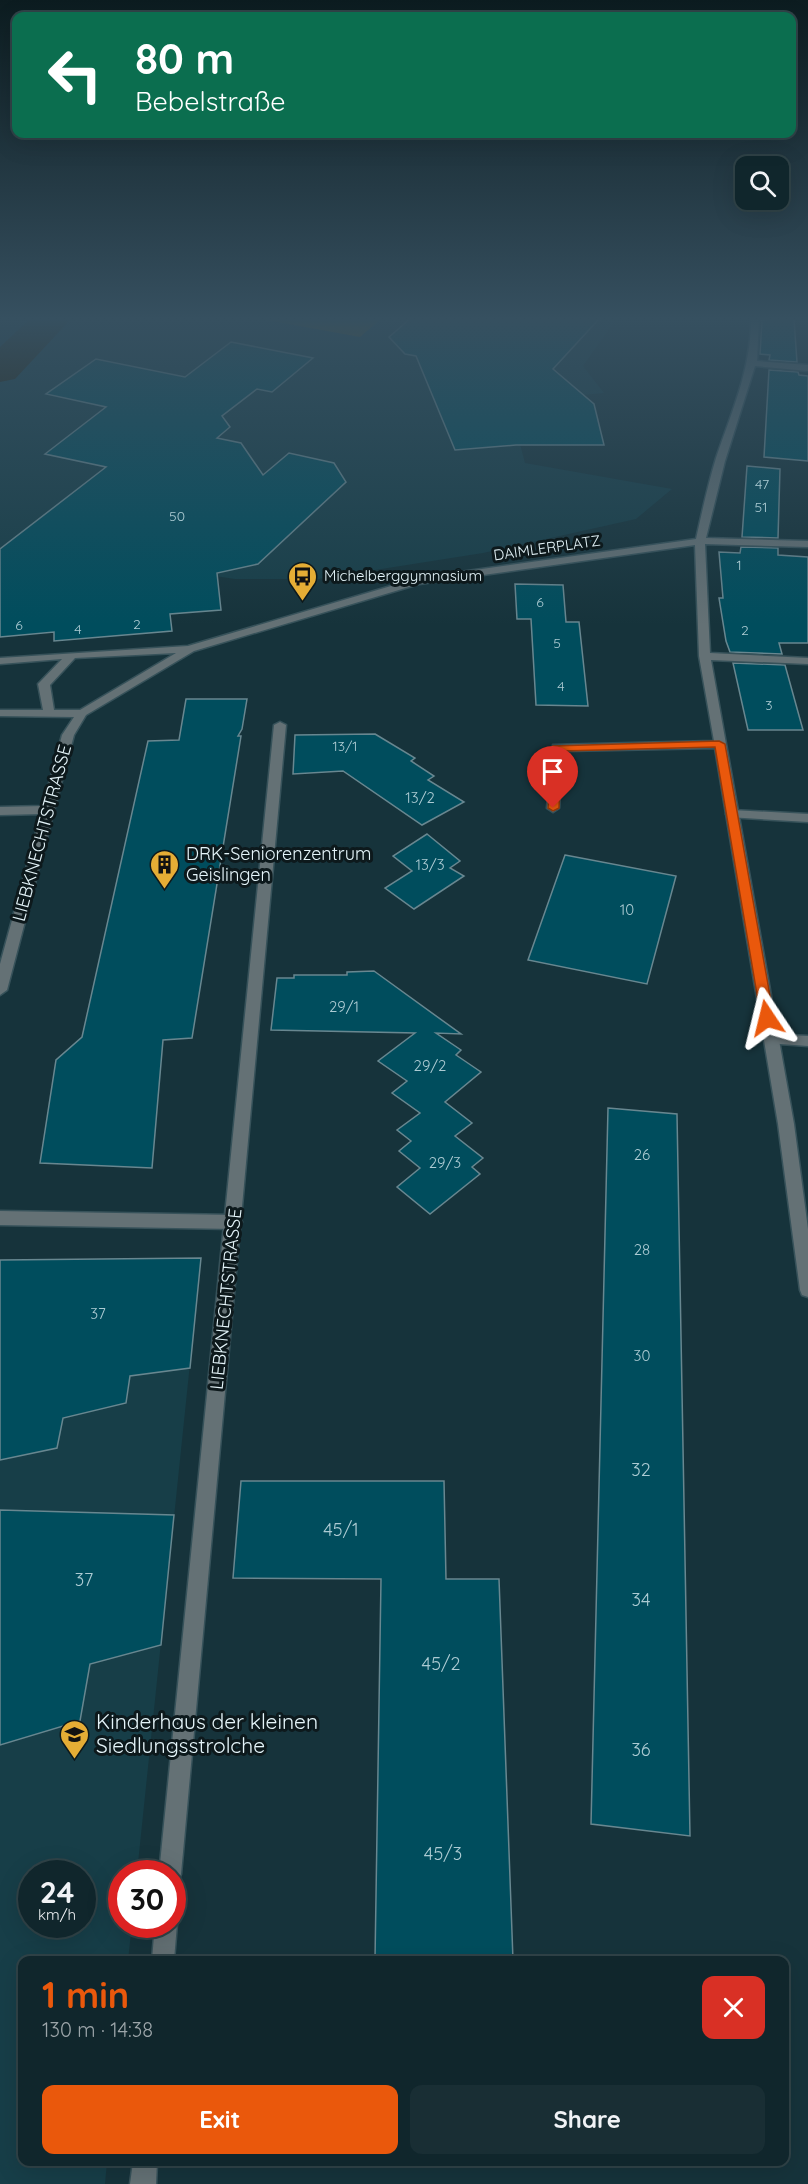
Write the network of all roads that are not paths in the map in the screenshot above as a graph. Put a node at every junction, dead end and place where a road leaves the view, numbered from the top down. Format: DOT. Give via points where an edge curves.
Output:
graph roads {
  1 [pos="733,421"];
  2 [pos="700,541"];
  3 [pos="808,544"];
  4 [pos="218,640"];
  5 [pos="189,649"];
  6 [pos="72,655"];
  7 [pos="705,656"];
  8 [pos="0,661"];
  9 [pos="808,661"];
  10 [pos="0,713"];
  11 [pos="82,713"];
  12 [pos="49,714"];
  13 [pos="280,725"];
  14 [pos="719,744"];
  15 [pos="553,808"];
  16 [pos="47,810"];
  17 [pos="0,811"];
  18 [pos="732,814"];
  19 [pos="808,818"];
  20 [pos="0,990"];
  21 [pos="771,1039"];
  22 [pos="808,1041"];
  23 [pos="0,1218"];
  24 [pos="234,1222"];
  25 [pos="808,1290"];
  26 [pos="171,1860"];
  27 [pos="165,1938"];
  28 [pos="163,1956"];
  29 [pos="146,2166"];
  30 [pos="144,2184"];
  1 -- 2 [label="street"];
  2 -- 3 [label="street, DAIMLERPLATZ"];
  2 -- 4 [label="street, DAIMLERPLATZ" via="418,581"];
  2 -- 7 [label="street"];
  4 -- 5 [label="street, LIEBKNECHTSTRASSE"];
  5 -- 6 [label="street, LIEBKNECHTSTRASSE"];
  5 -- 11 [label="street, LIEBKNECHTSTRASSE"];
  6 -- 8 [label="street, LIEBKNECHTSTRASSE"];
  6 -- 12 [label="street" via="45,684"];
  7 -- 9 [label="street"];
  7 -- 14 [label="street"];
  10 -- 12 [label="street, LIEBKNECHTSTRASSE"];
  11 -- 12 [label="street, LIEBKNECHTSTRASSE"];
  11 -- 16 [label="street, LIEBKNECHTSTRASSE" via="68,735"];
  13 -- 24 [label="street, LIEBKNECHTSTRASSE"];
  14 -- 15 [label="street" via="557,748"];
  14 -- 18 [label="street"];
  16 -- 17 [label="street"];
  16 -- 20 [label="street, LIEBKNECHTSTRASSE"];
  18 -- 19 [label="street"];
  18 -- 21 [label="street"];
  21 -- 22 [label="street"];
  21 -- 25 [label="street"];
  23 -- 24 [label="street"];
  24 -- 26 [label="street, LIEBKNECHTSTRASSE"];
  27 -- 28 [label="street"];
  29 -- 30 [label="street"];
}
